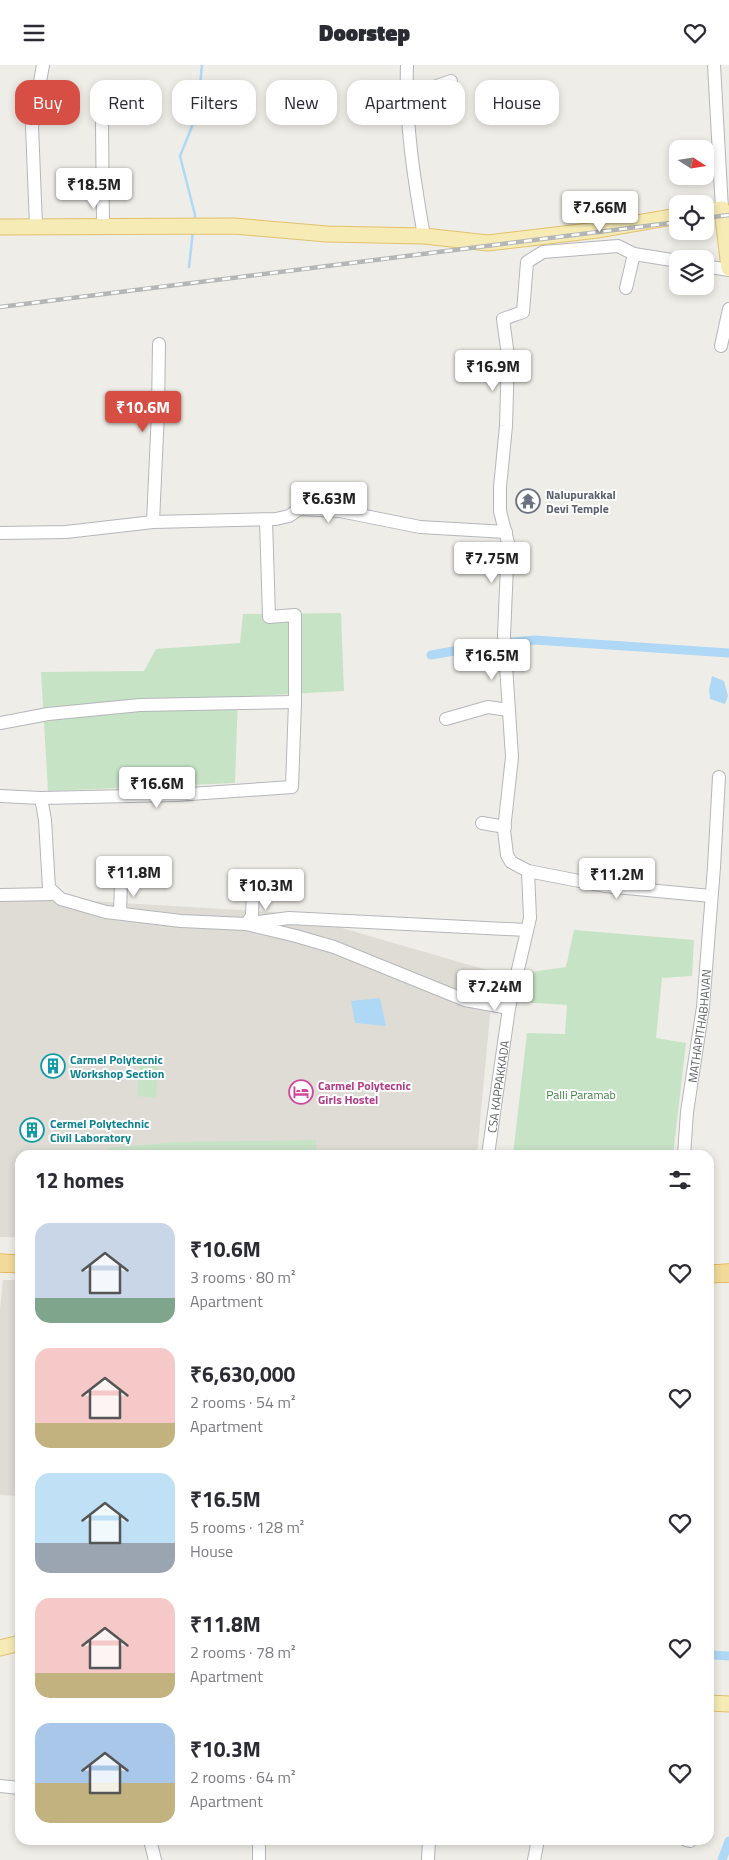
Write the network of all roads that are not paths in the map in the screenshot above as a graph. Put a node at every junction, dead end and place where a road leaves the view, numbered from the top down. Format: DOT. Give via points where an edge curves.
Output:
graph roads {
  1 [pos="43,65"];
  2 [pos="408,65"];
  3 [pos="714,65"];
  4 [pos="407,80"];
  5 [pos="102,125"];
  6 [pos="409,125"];
  7 [pos="722,209"];
  8 [pos="714,210"];
  9 [pos="669,218"];
  10 [pos="103,225"];
  11 [pos="36,226"];
  12 [pos="0,227"];
  13 [pos="424,236"];
  14 [pos="634,254"];
  15 [pos="669,260"];
  16 [pos="714,267"];
  17 [pos="729,269"];
  18 [pos="626,288"];
  19 [pos="729,309"];
  20 [pos="159,344"];
  21 [pos="721,346"];
  22 [pos="266,519"];
  23 [pos="153,522"];
  24 [pos="506,532"];
  25 [pos="0,533"];
  26 [pos="296,701"];
  27 [pos="508,710"];
  28 [pos="446,719"];
  29 [pos="0,723"];
  30 [pos="719,777"];
  31 [pos="0,796"];
  32 [pos="41,798"];
  33 [pos="482,823"];
  34 [pos="505,827"];
  35 [pos="528,871"];
  36 [pos="121,882"];
  37 [pos="253,888"];
  38 [pos="54,894"];
  39 [pos="0,895"];
  40 [pos="711,896"];
  41 [pos="120,913"];
  42 [pos="246,924"];
  43 [pos="527,930"];
  44 [pos="509,1008"];
  45 [pos="489,1150"];
  46 [pos="684,1150"];
  47 [pos="0,1263"];
  48 [pos="15,1263"];
  49 [pos="729,1273"];
  50 [pos="714,1274"];
  51 [pos="15,1644"];
  52 [pos="0,1648"];
  53 [pos="714,1703"];
  54 [pos="729,1704"];
  55 [pos="0,1786"];
  56 [pos="15,1788"];
  57 [pos="151,1845"];
  58 [pos="259,1845"];
  59 [pos="429,1845"];
  60 [pos="537,1845"];
  61 [pos="155,1860"];
  62 [pos="259,1860"];
  63 [pos="428,1860"];
  64 [pos="534,1860"];
  1 -- 11 [label="street" via="32,126"];
  2 -- 4 [label="street"];
  3 -- 7 [label="street"];
  5 -- 10 [label="street"];
  6 -- 13 [label="street"];
  7 -- 8 [label="main road"];
  7 -- 17 [label="main road"];
  9 -- 13 [label="main road" via="488,243"];
  10 -- 11 [label="main road"];
  10 -- 13 [label="main road" via="234,225 327,234"];
  11 -- 12 [label="main road"];
  14 -- 15 [label="street"];
  14 -- 18 [label="street"];
  14 -- 24 [label="street" via="618,246 574,249 543,252 527,262 523,312 503,319 508,356 500,511"];
  16 -- 17 [label="street"];
  19 -- 21 [label="street"];
  20 -- 23 [label="street"];
  22 -- 23 [label="street"];
  22 -- 24 [label="street" via="289,516 299,509 340,511 420,527"];
  22 -- 26 [label="street" via="269,617 295,615"];
  23 -- 25 [label="street" via="66,531"];
  24 -- 27 [label="street" via="504,649"];
  26 -- 29 [label="street" via="140,705 48,714"];
  26 -- 32 [label="street" via="292,787 176,795"];
  27 -- 28 [label="street" via="488,707"];
  27 -- 34 [label="street" via="512,757"];
  30 -- 40 [label="street, MATHAPITHABHAVAN"];
  31 -- 32 [label="street"];
  32 -- 38 [label="street" via="49,888"];
  33 -- 34 [label="street"];
  34 -- 35 [label="street" via="507,855 511,862"];
  35 -- 40 [label="street" via="605,885"];
  35 -- 43 [label="street, CSA KAPPAKKADA" via="530,918"];
  36 -- 41 [label="street"];
  37 -- 42 [label="street" via="252,916"];
  38 -- 39 [label="street"];
  38 -- 41 [label="street" via="73,903"];
  40 -- 46 [label="street, MATHAPITHABHAVAN" via="702,1007"];
  41 -- 42 [label="street" via="181,921"];
  42 -- 43 [label="street" via="289,918"];
  42 -- 44 [label="street" via="334,947 465,1000"];
  43 -- 44 [label="street, CSA KAPPAKKADA"];
  44 -- 45 [label="street, CSA KAPPAKKADA"];
  47 -- 48 [label="highway"];
  49 -- 50 [label="highway"];
  51 -- 52 [label="main road"];
  53 -- 54 [label="main road"];
  55 -- 56 [label="street"];
  57 -- 61 [label="street"];
  58 -- 62 [label="street"];
  59 -- 63 [label="street"];
  60 -- 64 [label="street"];
}
